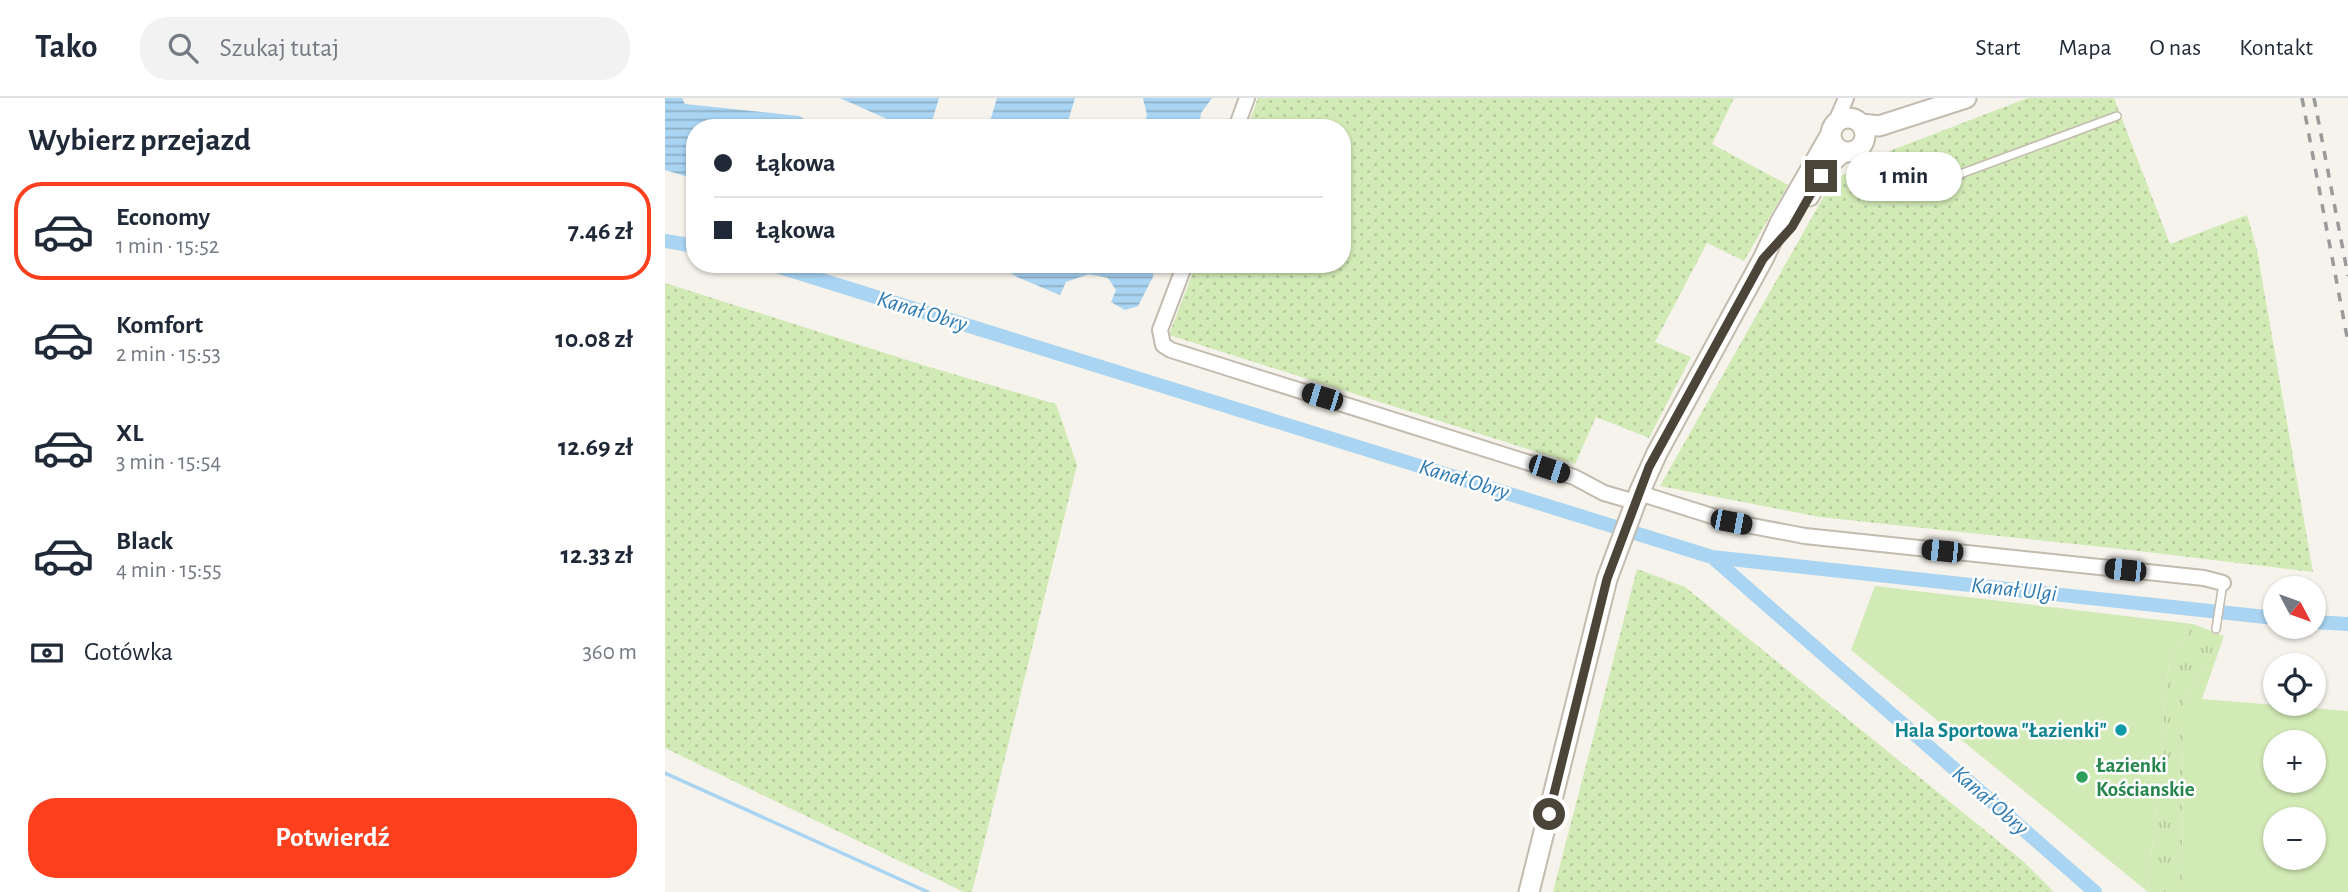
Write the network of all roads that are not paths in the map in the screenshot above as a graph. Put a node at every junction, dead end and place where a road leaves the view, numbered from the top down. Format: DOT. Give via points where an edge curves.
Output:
graph roads {
  1 [pos="1247,98"];
  2 [pos="1848,98"];
  3 [pos="1966,98"];
  4 [pos="1942,107"];
  5 [pos="2117,116"];
  6 [pos="1239,119"];
  7 [pos="1859,122"];
  8 [pos="1833,129"];
  9 [pos="1853,149"];
  10 [pos="1763,259"];
  11 [pos="1182,273"];
  12 [pos="1636,500"];
  13 [pos="2223,583"];
  14 [pos="2216,625"];
  15 [pos="1529,892"];
  1 -- 6 [label="street"];
  2 -- 7 [label="street"];
  2 -- 8 [label="street"];
  3 -- 4 [label="street"];
  4 -- 7 [label="street" via="1879,126"];
  4 -- 9 [label="street" via="1903,132"];
  5 -- 9 [label="lane" via="1906,194 1882,187 1868,154"];
  7 -- 8 [label="street" via="1845,118"];
  7 -- 9 [label="street" via="1865,136"];
  8 -- 9 [label="street" via="1834,146"];
  8 -- 10 [label="street"];
  9 -- 10 [label="street" via="1821,176 1792,227"];
  10 -- 12 [label="street"];
  11 -- 12 [label="street" via="1160,330 1163,345 1171,350"];
  12 -- 13 [label="street" via="1805,536"];
  12 -- 15 [label="street" via="1607,579"];
  13 -- 14 [label="lane"];
}
